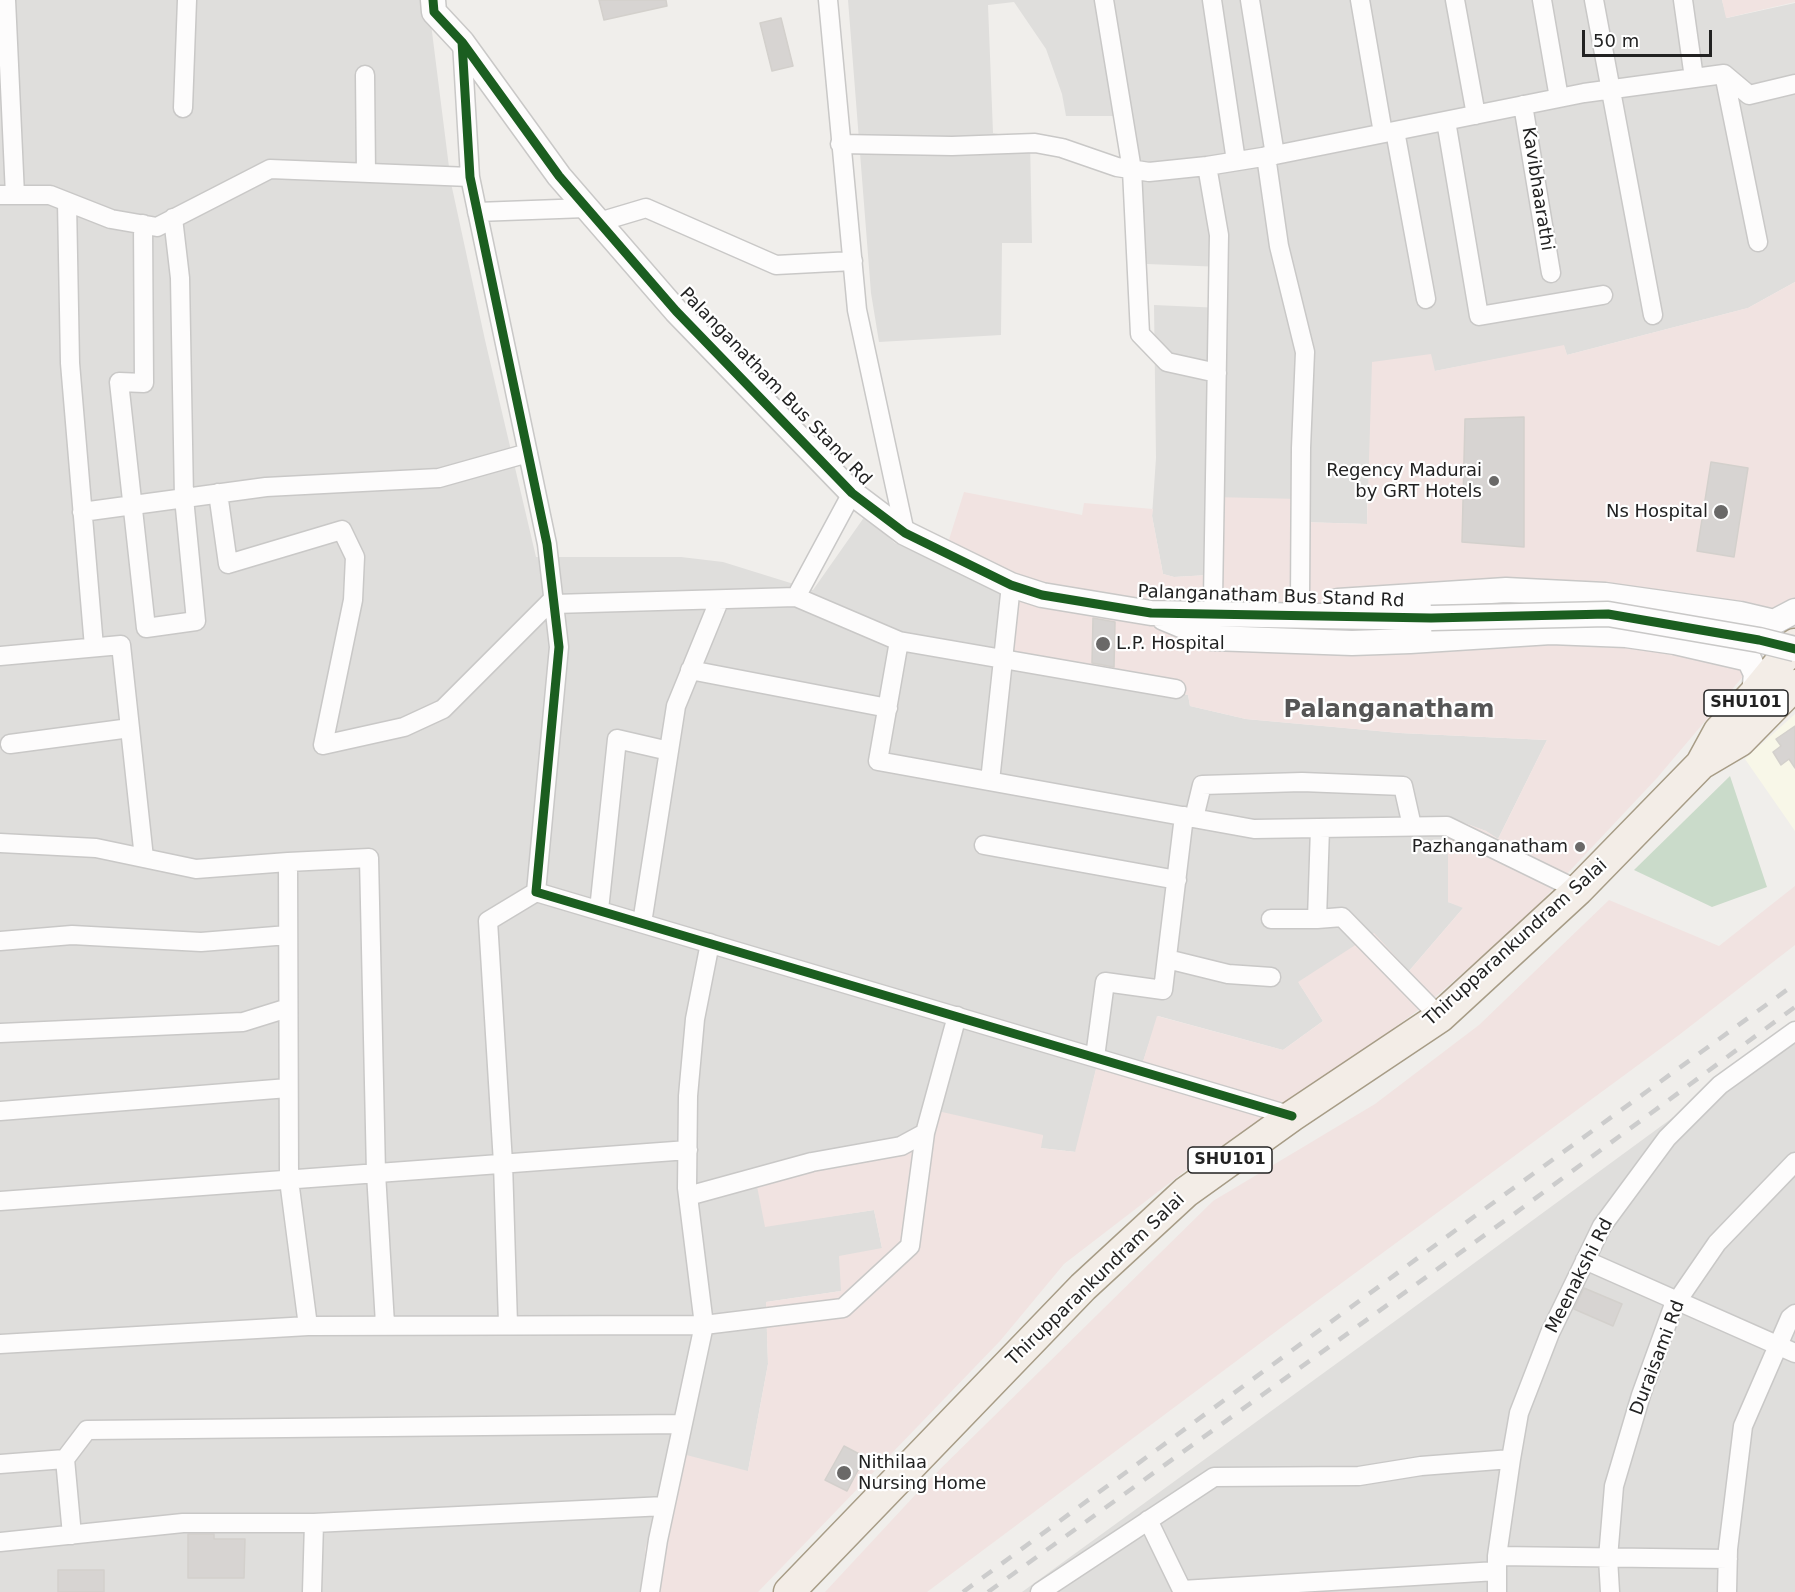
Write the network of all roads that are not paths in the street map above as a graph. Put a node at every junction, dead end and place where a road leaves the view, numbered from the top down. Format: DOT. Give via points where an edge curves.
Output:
graph roads {
  1 [pos="6,0"];
  2 [pos="187,0"];
  3 [pos="433,0"];
  4 [pos="828,0"];
  5 [pos="1104,0"];
  6 [pos="1212,0"];
  7 [pos="1250,0"];
  8 [pos="1360,0"];
  9 [pos="1455,0"];
  10 [pos="1542,0"];
  11 [pos="1594,0"];
  12 [pos="1683,0"];
  13 [pos="462,42"];
  14 [pos="1724,74"];
  15 [pos="365,75"];
  16 [pos="1694,78"];
  17 [pos="1795,84"];
  18 [pos="1611,90"];
  19 [pos="1560,98"];
  20 [pos="1523,105"];
  21 [pos="183,108"];
  22 [pos="1476,115"];
  23 [pos="1446,121"];
  24 [pos="1389,132"];
  25 [pos="840,144"];
  26 [pos="1270,155"];
  27 [pos="1236,161"];
  28 [pos="1207,166"];
  29 [pos="1132,170"];
  30 [pos="366,173"];
  31 [pos="470,177"];
  32 [pos="7,195"];
  33 [pos="67,202"];
  34 [pos="477,212"];
  35 [pos="593,215"];
  36 [pos="173,218"];
  37 [pos="143,224"];
  38 [pos="1758,242"];
  39 [pos="853,261"];
  40 [pos="1551,273"];
  41 [pos="1603,295"];
  42 [pos="1426,299"];
  43 [pos="1653,315"];
  44 [pos="1217,373"];
  45 [pos="528,453"];
  46 [pos="852,493"];
  47 [pos="218,494"];
  48 [pos="184,498"];
  49 [pos="132,505"];
  50 [pos="82,512"];
  51 [pos="905,533"];
  52 [pos="1011,585"];
  53 [pos="796,597"];
  54 [pos="1213,599"];
  55 [pos="554,601"];
  56 [pos="719,601"];
  57 [pos="1300,601"];
  58 [pos="1795,611"];
  59 [pos="1151,613"];
  60 [pos="899,641"];
  61 [pos="94,647"];
  62 [pos="0,656"];
  63 [pos="1005,659"];
  64 [pos="1749,659"];
  65 [pos="1792,662"];
  66 [pos="690,670"];
  67 [pos="1176,689"];
  68 [pos="1754,694"];
  69 [pos="888,708"];
  70 [pos="130,728"];
  71 [pos="10,744"];
  72 [pos="669,751"];
  73 [pos="1701,764"];
  74 [pos="990,781"];
  75 [pos="1189,817"];
  76 [pos="1412,826"];
  77 [pos="1320,828"];
  78 [pos="0,843"];
  79 [pos="984,845"];
  80 [pos="144,858"];
  81 [pos="288,862"];
  82 [pos="1177,880"];
  83 [pos="1578,890"];
  84 [pos="536,892"];
  85 [pos="599,910"];
  86 [pos="1271,919"];
  87 [pos="1317,919"];
  88 [pos="642,923"];
  89 [pos="288,935"];
  90 [pos="0,941"];
  91 [pos="711,943"];
  92 [pos="1167,959"];
  93 [pos="1271,977"];
  94 [pos="288,1008"];
  95 [pos="957,1016"];
  96 [pos="1440,1017"];
  97 [pos="1795,1031"];
  98 [pos="0,1033"];
  99 [pos="1095,1057"];
  100 [pos="288,1088"];
  101 [pos="0,1111"];
  102 [pos="1292,1116"];
  103 [pos="925,1133"];
  104 [pos="687,1150"];
  105 [pos="1795,1162"];
  106 [pos="503,1163"];
  107 [pos="376,1173"];
  108 [pos="289,1180"];
  109 [pos="688,1196"];
  110 [pos="0,1201"];
  111 [pos="1585,1260"];
  112 [pos="1677,1301"];
  113 [pos="1795,1314"];
  114 [pos="385,1324"];
  115 [pos="508,1324"];
  116 [pos="704,1325"];
  117 [pos="308,1326"];
  118 [pos="0,1344"];
  119 [pos="1778,1345"];
  120 [pos="1795,1353"];
  121 [pos="684,1424"];
  122 [pos="65,1459"];
  123 [pos="1511,1459"];
  124 [pos="0,1464"];
  125 [pos="665,1506"];
  126 [pos="1148,1520"];
  127 [pos="314,1523"];
  128 [pos="72,1535"];
  129 [pos="0,1542"];
  130 [pos="1608,1558"];
  131 [pos="1728,1559"];
  132 [pos="1497,1563"];
  133 [pos="312,1592"];
  134 [pos="650,1592"];
  135 [pos="789,1592"];
  136 [pos="1040,1592"];
  137 [pos="1497,1592"];
  138 [pos="1610,1592"];
  139 [pos="1727,1592"];
  1 -- 32 [label="street"];
  2 -- 21 [label="street"];
  3 -- 13 [label="street, Palanganatham Bus Stand Rd" via="434,12"];
  4 -- 25 [label="street"];
  5 -- 29 [label="street"];
  6 -- 27 [label="street"];
  7 -- 26 [label="street"];
  8 -- 24 [label="street"];
  9 -- 22 [label="street"];
  10 -- 19 [label="street"];
  11 -- 18 [label="street"];
  12 -- 16 [label="street"];
  13 -- 31 [label="street"];
  13 -- 35 [label="street, Palanganatham Bus Stand Rd" via="559,176"];
  14 -- 16 [label="street"];
  14 -- 17 [label="street" via="1749,95"];
  14 -- 38 [label="street"];
  15 -- 30 [label="street"];
  16 -- 18 [label="street"];
  18 -- 19 [label="street"];
  18 -- 43 [label="street"];
  19 -- 20 [label="street"];
  20 -- 22 [label="street"];
  20 -- 40 [label="street, Kavibhaarathi"];
  22 -- 23 [label="street"];
  23 -- 24 [label="street"];
  23 -- 41 [label="street" via="1479,316"];
  24 -- 26 [label="street"];
  24 -- 42 [label="street"];
  25 -- 29 [label="street" via="1035,143"];
  25 -- 39 [label="street"];
  26 -- 27 [label="street"];
  26 -- 57 [label="street" via="1279,246 1305,351"];
  27 -- 28 [label="street"];
  28 -- 29 [label="street"];
  28 -- 44 [label="street" via="1220,235"];
  29 -- 44 [label="street" via="1140,334 1167,362"];
  30 -- 31 [label="street"];
  30 -- 36 [label="street" via="270,169"];
  31 -- 34 [label="street"];
  32 -- 33 [label="street" via="50,195"];
  33 -- 37 [label="street" via="111,219"];
  33 -- 50 [label="street" via="70,363"];
  34 -- 35 [label="street"];
  34 -- 45 [label="street"];
  35 -- 39 [label="street" via="646,208 776,265"];
  35 -- 46 [label="street, Palanganatham Bus Stand Rd" via="676,311"];
  36 -- 37 [label="street" via="157,227"];
  36 -- 48 [label="street" via="180,278"];
  37 -- 49 [label="street" via="144,383 119,382"];
  39 -- 51 [label="street" via="857,309"];
  44 -- 54 [label="street"];
  45 -- 47 [label="street" via="439,477 266,487"];
  45 -- 55 [label="street"];
  46 -- 51 [label="street, Palanganatham Bus Stand Rd"];
  46 -- 53 [label="street"];
  47 -- 48 [label="street"];
  47 -- 55 [label="street" via="228,564 342,530 355,557 353,600 323,746 404,727 443,709"];
  48 -- 49 [label="street"];
  48 -- 49 [label="street" via="196,621 146,628"];
  49 -- 50 [label="street"];
  50 -- 61 [label="street"];
  51 -- 52 [label="street, Palanganatham Bus Stand Rd"];
  52 -- 59 [label="street, Palanganatham Bus Stand Rd" via="1042,595"];
  52 -- 63 [label="street"];
  53 -- 56 [label="street"];
  53 -- 60 [label="street"];
  54 -- 57 [label="street"];
  54 -- 59 [label="street"];
  55 -- 56 [label="street"];
  55 -- 84 [label="street" via="559,647"];
  56 -- 66 [label="street"];
  57 -- 58 [label="street" via="1352,602 1506,590 1605,595 1774,622"];
  59 -- 64 [label="street" via="1212,638 1352,643 1551,632 1626,635"];
  59 -- 65 [label="street, Palanganatham Bus Stand Rd, bridge" via="1431,618 1608,614 1759,640"];
  60 -- 63 [label="street"];
  60 -- 69 [label="street"];
  61 -- 62 [label="street"];
  61 -- 70 [label="street" via="121,645"];
  63 -- 67 [label="street"];
  63 -- 74 [label="street"];
  64 -- 65 [label="street"];
  64 -- 68 [label="street" via="1756,674"];
  65 -- 68 [label="main road, Thirupparankundram Salai / SHU101"];
  65 -- 73 [label="main road, Thirupparankundram Salai / SHU101" via="1740,741"];
  66 -- 69 [label="street"];
  66 -- 72 [label="street" via="676,706"];
  68 -- 73 [label="main road, Thirupparankundram Salai / SHU101" via="1719,731"];
  69 -- 74 [label="street" via="878,761"];
  70 -- 71 [label="street"];
  70 -- 80 [label="street"];
  72 -- 85 [label="street" via="617,739"];
  72 -- 88 [label="street"];
  73 -- 83 [label="main road, Thirupparankundram Salai / SHU101"];
  74 -- 75 [label="street"];
  75 -- 76 [label="street" via="1202,785 1302,782 1403,786"];
  75 -- 77 [label="street" via="1254,829"];
  75 -- 82 [label="street"];
  76 -- 77 [label="street"];
  76 -- 83 [label="street" via="1447,826"];
  77 -- 87 [label="street"];
  78 -- 80 [label="street" via="96,848"];
  79 -- 82 [label="street"];
  80 -- 81 [label="street" via="195,869"];
  81 -- 89 [label="street"];
  81 -- 107 [label="street" via="369,858"];
  82 -- 92 [label="street"];
  83 -- 96 [label="main road, Thirupparankundram Salai / SHU101"];
  84 -- 85 [label="street"];
  84 -- 106 [label="street" via="488,921"];
  85 -- 88 [label="street"];
  86 -- 87 [label="street"];
  87 -- 96 [label="street" via="1342,917"];
  88 -- 91 [label="street"];
  89 -- 90 [label="street" via="201,942 72,935"];
  89 -- 94 [label="street"];
  91 -- 95 [label="street"];
  91 -- 104 [label="street" via="695,1020"];
  92 -- 93 [label="street" via="1228,974"];
  92 -- 99 [label="street" via="1163,990 1105,982"];
  94 -- 98 [label="street" via="243,1022"];
  94 -- 100 [label="street"];
  95 -- 99 [label="street"];
  95 -- 103 [label="street"];
  96 -- 102 [label="main road, Thirupparankundram Salai / SHU101"];
  97 -- 111 [label="street, Meenakshi Rd" via="1720,1085 1667,1138 1602,1226"];
  99 -- 102 [label="street"];
  100 -- 101 [label="street"];
  100 -- 108 [label="street"];
  102 -- 135 [label="main road, Thirupparankundram Salai / SHU101" via="1186,1192 1083,1287"];
  103 -- 109 [label="street" via="901,1146 812,1162"];
  103 -- 116 [label="street" via="910,1246 843,1308"];
  104 -- 106 [label="street"];
  104 -- 109 [label="street"];
  105 -- 112 [label="street, Duraisami Rd" via="1717,1243"];
  106 -- 107 [label="street"];
  106 -- 115 [label="street"];
  107 -- 108 [label="street"];
  107 -- 114 [label="street"];
  108 -- 110 [label="street"];
  108 -- 117 [label="street"];
  109 -- 116 [label="street"];
  111 -- 112 [label="street"];
  111 -- 123 [label="street, Meenakshi Rd" via="1550,1333 1519,1413"];
  112 -- 119 [label="street"];
  112 -- 130 [label="street, Duraisami Rd" via="1641,1395 1614,1486"];
  113 -- 119 [label="street"];
  114 -- 115 [label="street"];
  114 -- 117 [label="street"];
  115 -- 116 [label="street"];
  116 -- 121 [label="street"];
  117 -- 118 [label="street"];
  119 -- 120 [label="street"];
  119 -- 131 [label="street" via="1743,1426"];
  121 -- 122 [label="street" via="87,1430"];
  121 -- 125 [label="street"];
  122 -- 124 [label="street"];
  122 -- 128 [label="street"];
  123 -- 126 [label="street" via="1421,1466 1359,1476 1214,1477"];
  123 -- 132 [label="street, Meenakshi Rd"];
  125 -- 127 [label="street"];
  125 -- 134 [label="street"];
  126 -- 132 [label="street" via="1182,1590"];
  126 -- 136 [label="street"];
  127 -- 128 [label="street" via="183,1524"];
  127 -- 133 [label="street"];
  128 -- 129 [label="street"];
  130 -- 131 [label="street"];
  130 -- 132 [label="street"];
  130 -- 138 [label="street, Duraisami Rd"];
  131 -- 139 [label="street"];
  132 -- 137 [label="street, Meenakshi Rd"];
}
